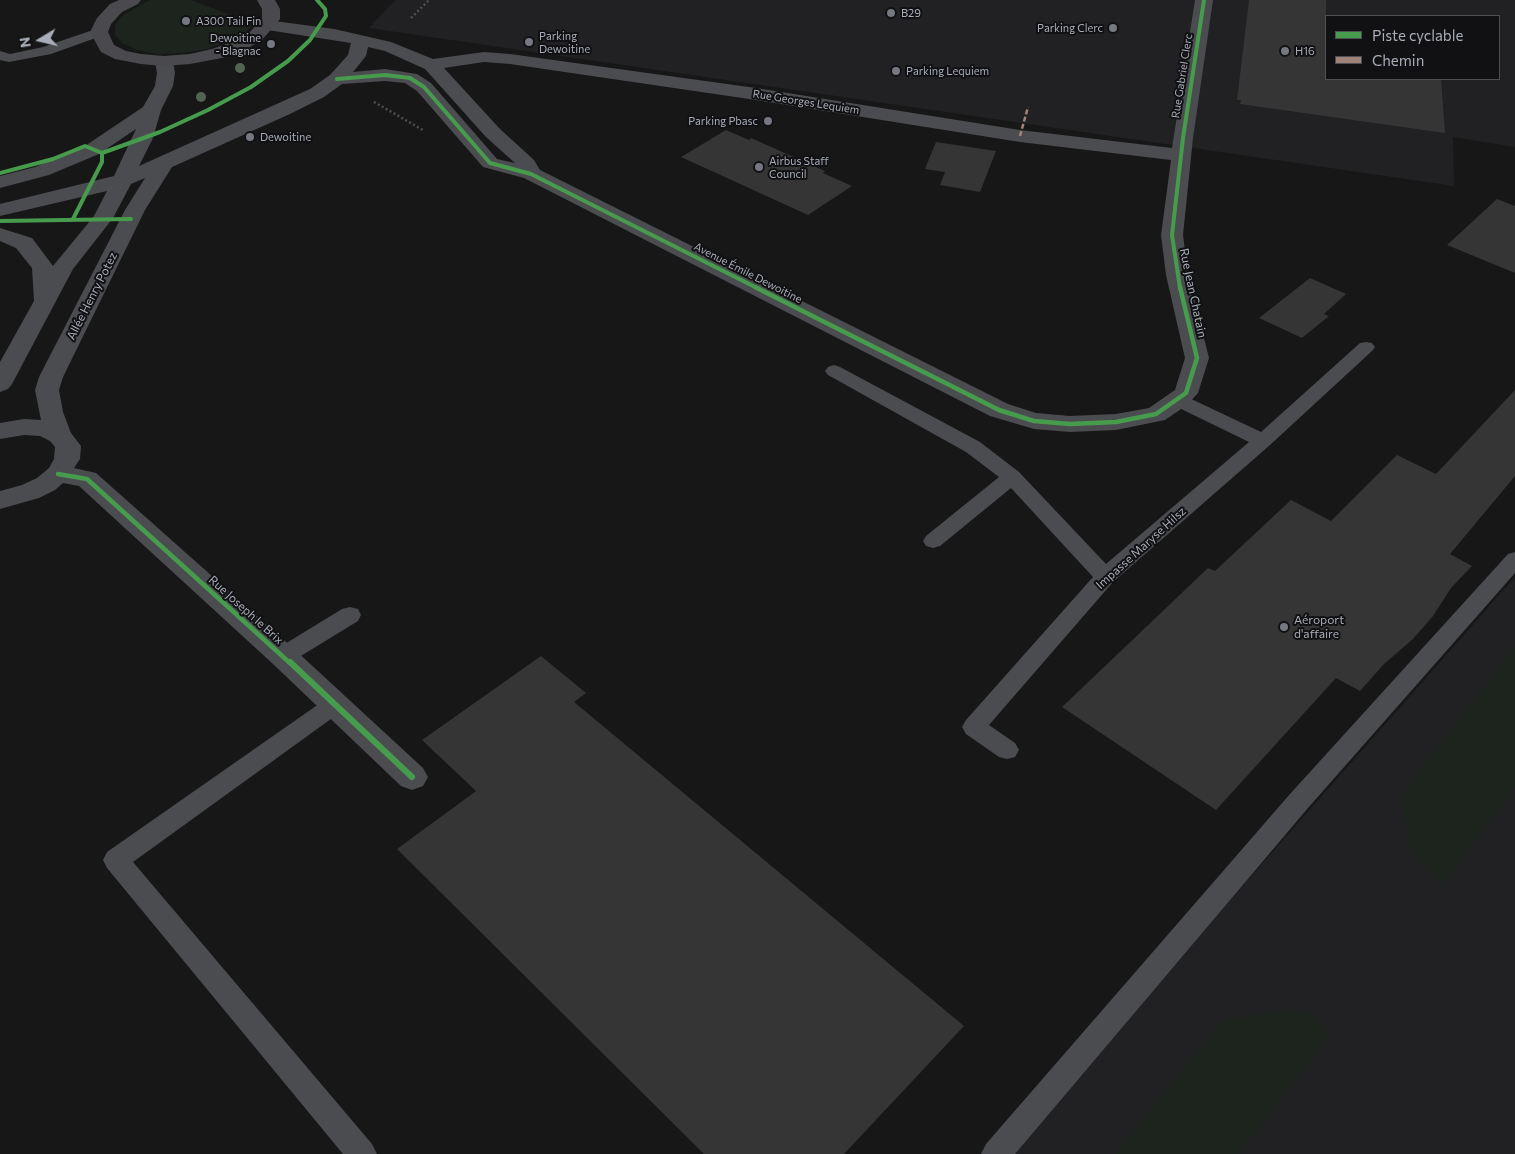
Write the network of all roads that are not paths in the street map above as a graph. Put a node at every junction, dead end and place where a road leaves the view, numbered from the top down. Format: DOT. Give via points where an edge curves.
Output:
graph roads {
  1 [pos="132,0"];
  2 [pos="1204,0"];
  3 [pos="118,4"];
  4 [pos="270,8"];
  5 [pos="103,40"];
  6 [pos="362,41"];
  7 [pos="0,55"];
  8 [pos="164,61"];
  9 [pos="431,65"];
  10 [pos="337,79"];
  11 [pos="151,110"];
  12 [pos="1181,155"];
  13 [pos="165,163"];
  14 [pos="531,174"];
  15 [pos="122,180"];
  16 [pos="0,182"];
  17 [pos="0,210"];
  18 [pos="0,234"];
  19 [pos="45,302"];
  20 [pos="1366,347"];
  21 [pos="834,371"];
  22 [pos="0,384"];
  23 [pos="1178,400"];
  24 [pos="0,432"];
  25 [pos="59,435"];
  26 [pos="1263,441"];
  27 [pos="58,474"];
  28 [pos="1012,477"];
  29 [pos="0,500"];
  30 [pos="933,541"];
  31 [pos="1515,559"];
  32 [pos="1105,577"];
  33 [pos="350,615"];
  34 [pos="283,656"];
  35 [pos="334,704"];
  36 [pos="1006,750"];
  37 [pos="412,778"];
  38 [pos="362,1154"];
  39 [pos="996,1154"];
  1 -- 3 [label="main road"];
  2 -- 12 [label="street, Rue Gabriel Clerc"];
  3 -- 5 [label="main road" via="103,22"];
  4 -- 6 [label="street, Avenue Émile Dewoitine" via="334,34"];
  4 -- 8 [label="main road" via="256,36 238,46 216,54"];
  5 -- 7 [label="lane" via="10,58"];
  5 -- 8 [label="main road" via="121,55"];
  6 -- 9 [label="street, Avenue Émile Dewoitine" via="391,47"];
  6 -- 10 [label="street" via="357,56"];
  8 -- 11 [label="street" via="164,86"];
  9 -- 12 [label="street, Rue Georges Lequiem" via="484,56 1020,136"];
  9 -- 14 [label="street, Avenue Émile Dewoitine" via="493,133 527,164"];
  10 -- 13 [label="street" via="283,110"];
  10 -- 14 [label="street, Avenue Émile Dewoitine" via="385,75 410,78 424,87 490,163"];
  11 -- 15 [label="street" via="143,138"];
  11 -- 16 [label="street" via="92,150 42,171"];
  12 -- 23 [label="street, Rue Jean Chatain" via="1172,235 1177,275 1197,358 1186,393"];
  13 -- 15 [label="street"];
  13 -- 25 [label="street, Allée Henry Potez" via="135,210 51,377 47,390"];
  14 -- 23 [label="street, Avenue Émile Dewoitine" via="999,410 1034,421 1070,424 1116,422 1156,414"];
  15 -- 17 [label="street"];
  15 -- 19 [label="street" via="102,218 64,267"];
  18 -- 19 [label="street" via="24,243 44,267"];
  19 -- 22 [label="street"];
  20 -- 26 [label="lane, Impasse Maryse Hilsz"];
  21 -- 28 [label="lane" via="973,447"];
  23 -- 26 [label="lane"];
  24 -- 25 [label="street" via="24,427 44,428"];
  25 -- 27 [label="street, Allée Henry Potez" via="68,446 67,459"];
  26 -- 32 [label="lane, Impasse Maryse Hilsz"];
  27 -- 29 [label="street" via="30,492"];
  27 -- 34 [label="street, Rue Joseph le Brix" via="87,480"];
  28 -- 30 [label="lane"];
  28 -- 32 [label="lane"];
  31 -- 39 [label="lane" via="1299,800"];
  32 -- 36 [label="lane, Impasse Maryse Hilsz" via="974,727"];
  33 -- 34 [label="lane"];
  34 -- 35 [label="street, Rue Joseph le Brix"];
  35 -- 37 [label="street, Rue Joseph le Brix"];
  35 -- 38 [label="lane" via="116,860"];
}
